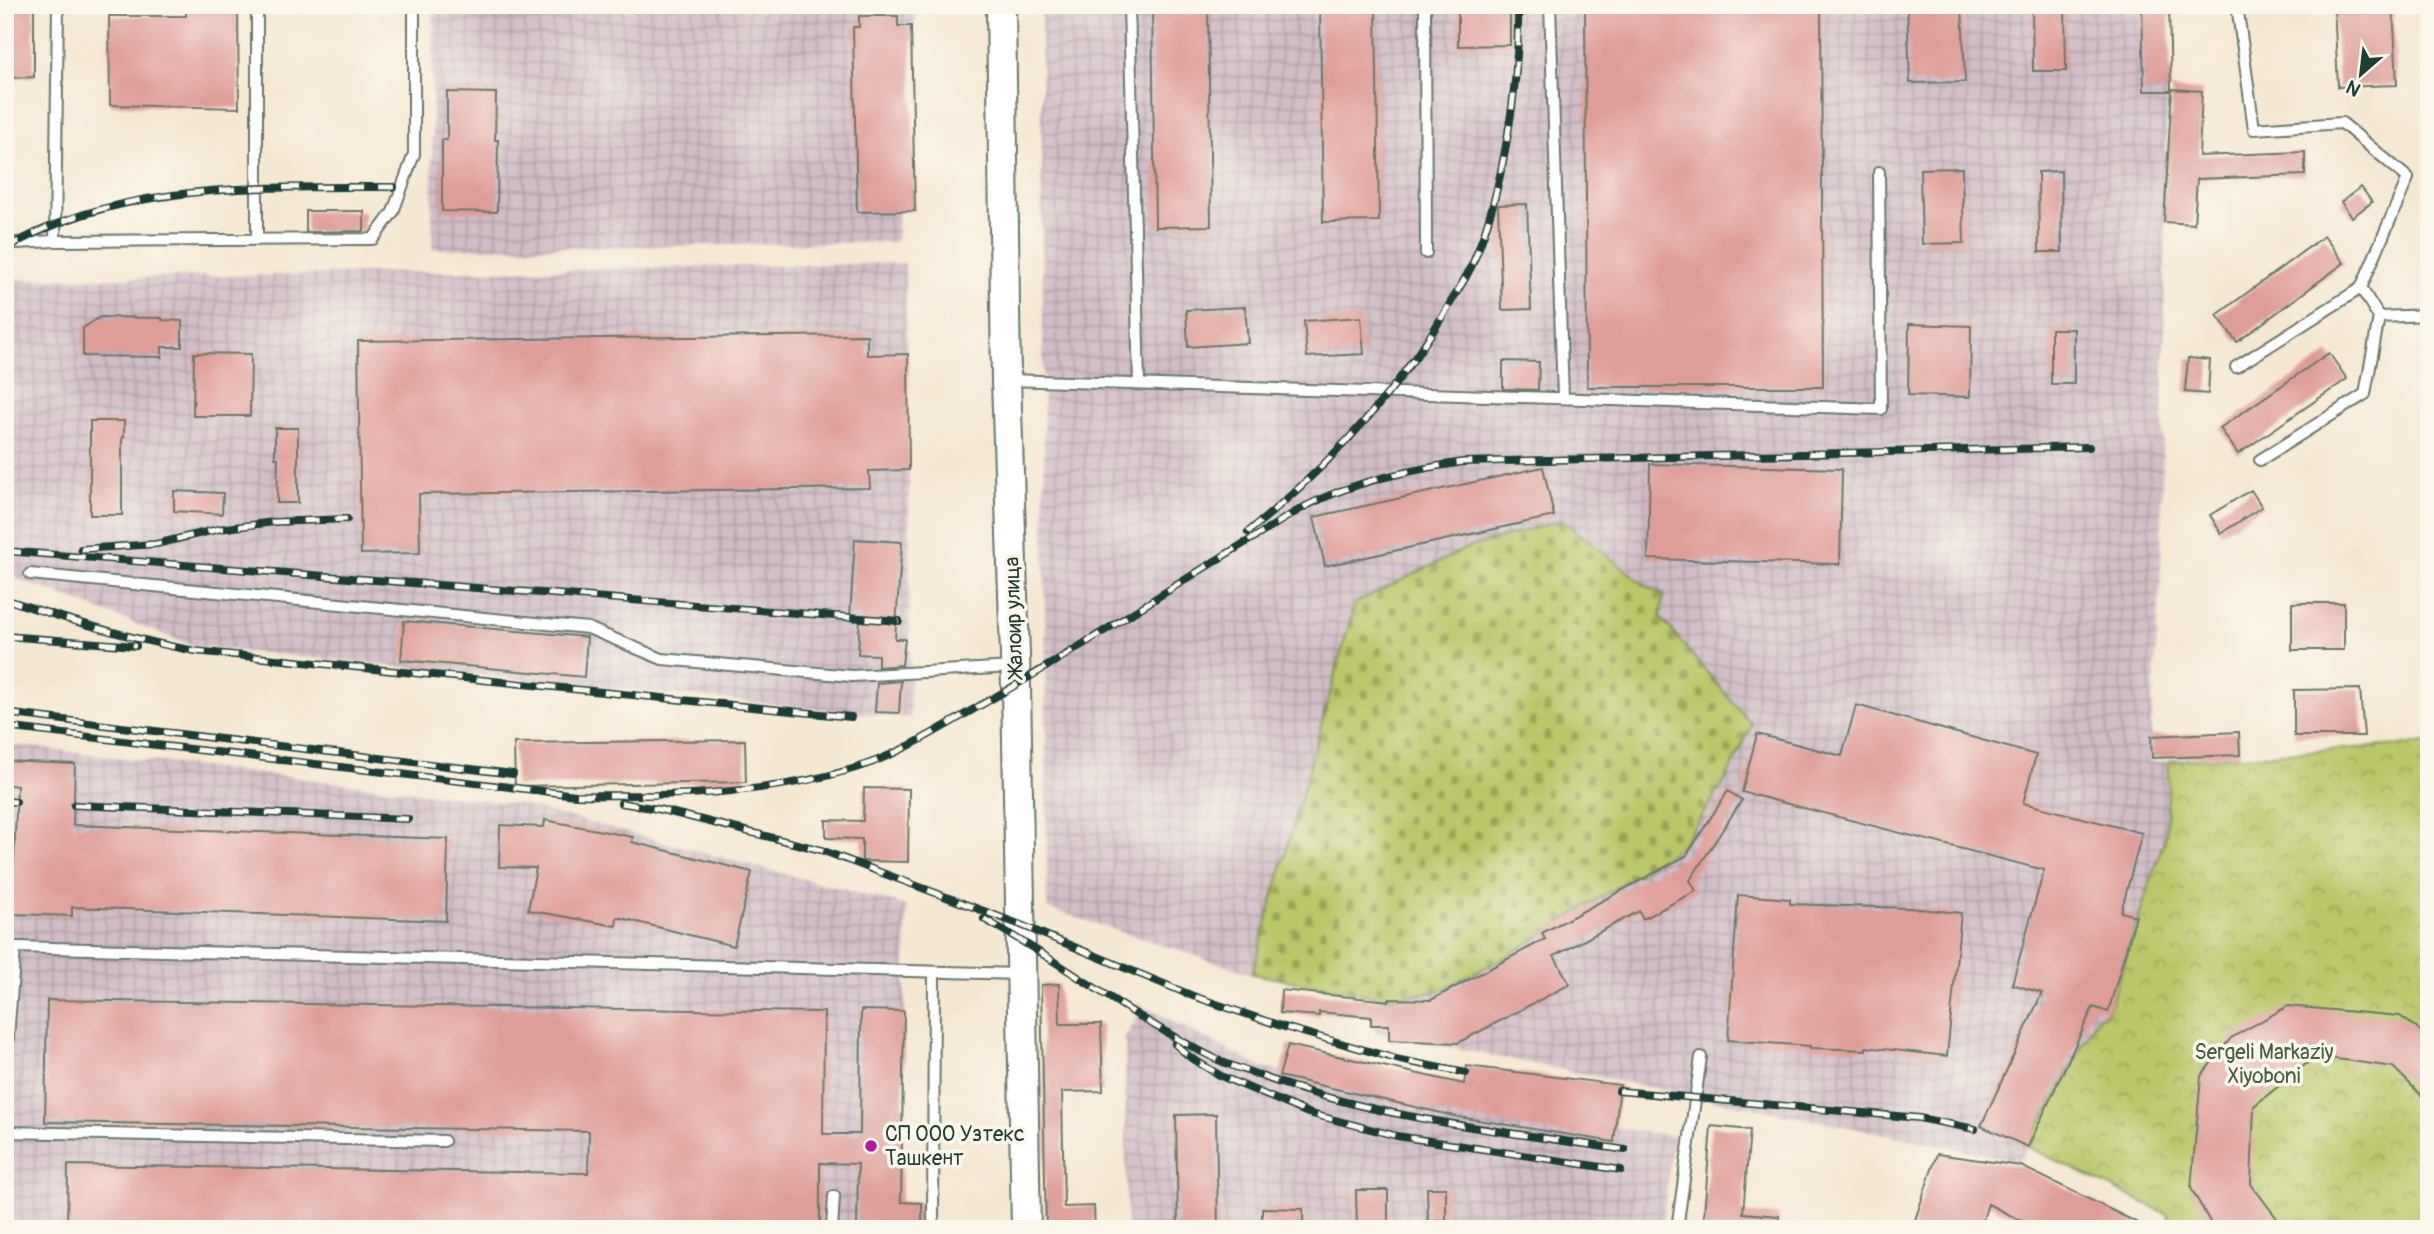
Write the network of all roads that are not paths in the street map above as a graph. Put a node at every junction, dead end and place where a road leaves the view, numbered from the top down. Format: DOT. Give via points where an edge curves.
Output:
graph roads {
  1 [pos="58,5"];
  2 [pos="257,5"];
  3 [pos="414,5"];
  4 [pos="1001,5"];
  5 [pos="1129,5"];
  6 [pos="1425,5"];
  7 [pos="1550,5"];
  8 [pos="2237,5"];
  9 [pos="1879,172"];
  10 [pos="257,240"];
  11 [pos="55,241"];
  12 [pos="5,247"];
  13 [pos="1426,253"];
  14 [pos="2361,288"];
  15 [pos="2429,315"];
  16 [pos="2379,317"];
  17 [pos="2236,367"];
  18 [pos="1006,380"];
  19 [pos="1139,384"];
  20 [pos="1563,398"];
  21 [pos="2260,460"];
  22 [pos="30,574"];
  23 [pos="1016,667"];
  24 [pos="934,972"];
  25 [pos="1021,974"];
  26 [pos="8,996"];
  27 [pos="1701,1057"];
  28 [pos="5,1076"];
  29 [pos="5,1132"];
  30 [pos="444,1141"];
  31 [pos="834,1196"];
  32 [pos="832,1229"];
  33 [pos="933,1229"];
  34 [pos="1026,1229"];
  35 [pos="1677,1229"];
  1 -- 11 [label="lane"];
  2 -- 10 [label="lane"];
  3 -- 10 [label="lane" via="414,154 393,212 373,239"];
  4 -- 18 [label="street, Жалоир улица"];
  5 -- 19 [label="lane"];
  6 -- 13 [label="lane"];
  7 -- 20 [label="lane"];
  8 -- 14 [label="lane" via="2254,130 2342,123 2408,178"];
  9 -- 20 [label="lane" via="1881,409"];
  10 -- 11 [label="lane"];
  11 -- 12 [label="lane"];
  14 -- 16 [label="lane"];
  14 -- 17 [label="lane"];
  15 -- 16 [label="lane"];
  16 -- 21 [label="lane" via="2365,394"];
  18 -- 19 [label="lane"];
  18 -- 23 [label="street, Жалоир улица"];
  19 -- 20 [label="lane"];
  22 -- 23 [label="lane" via="588,628 662,659 852,676"];
  23 -- 25 [label="street, Жалоир улица"];
  24 -- 25 [label="lane"];
  24 -- 26 [label="lane" via="15,947"];
  24 -- 33 [label="lane"];
  25 -- 34 [label="street, Жалоир улица"];
  26 -- 28 [label="lane"];
  27 -- 35 [label="lane"];
  29 -- 30 [label="lane"];
  31 -- 32 [label="lane"];
}
